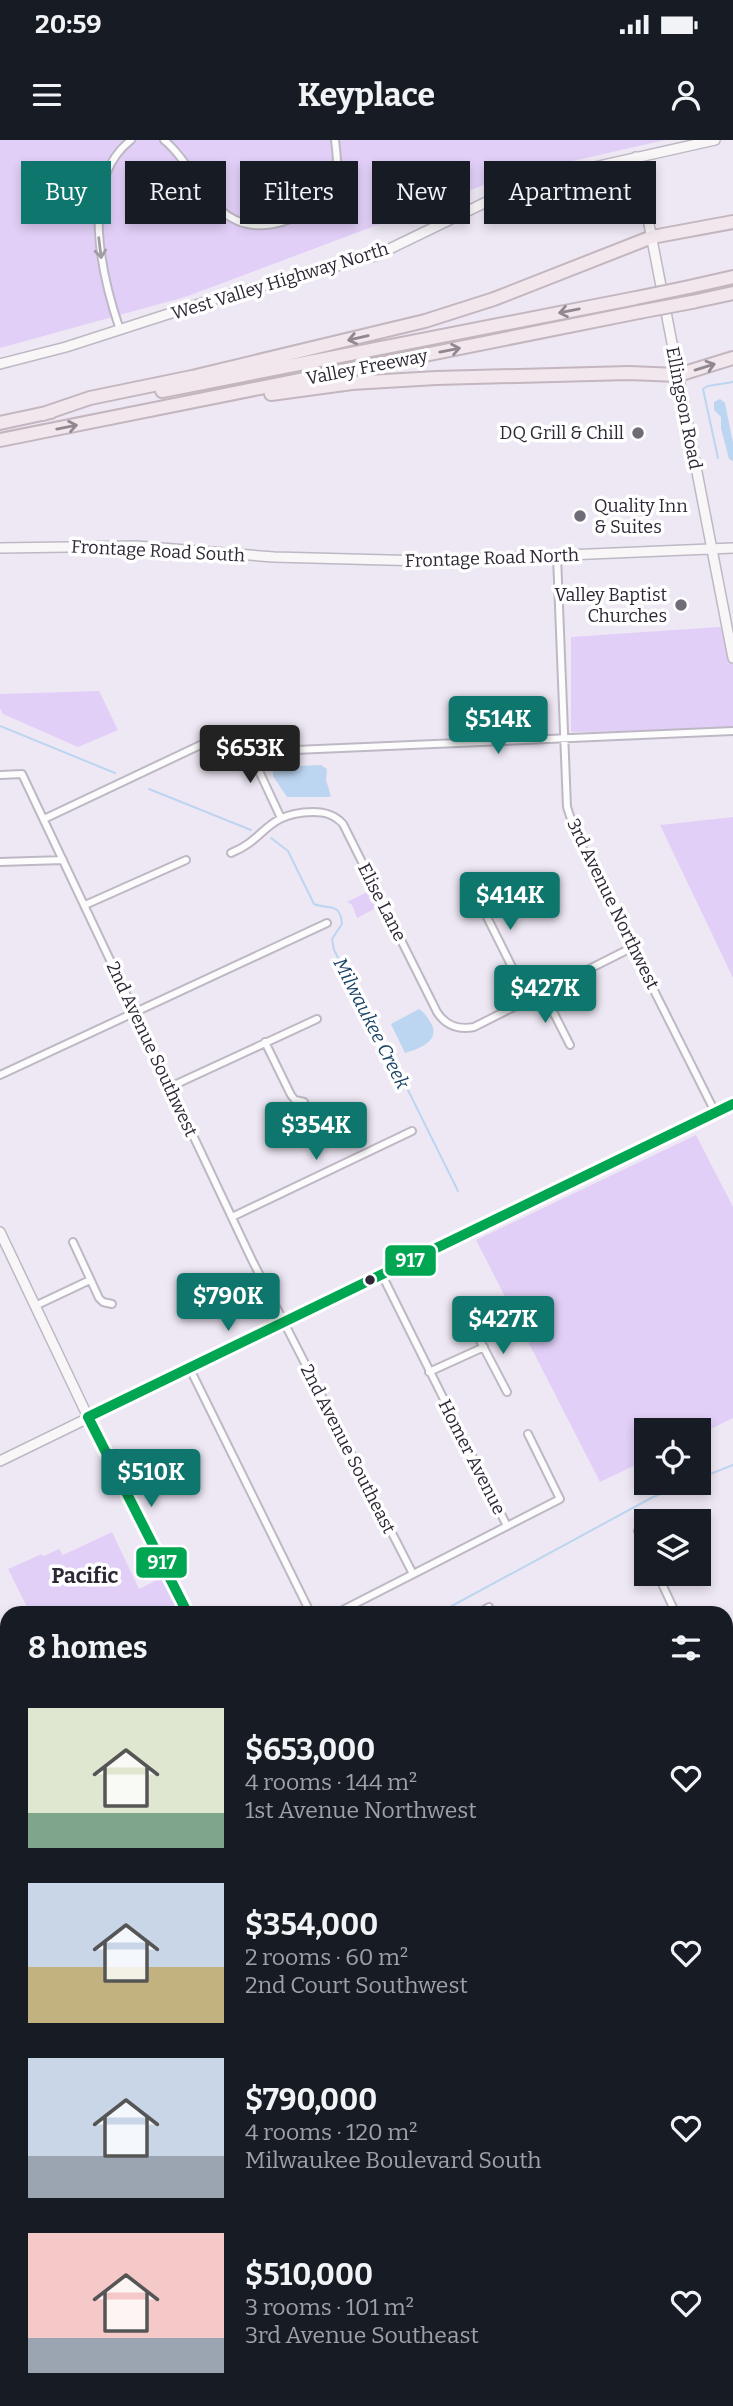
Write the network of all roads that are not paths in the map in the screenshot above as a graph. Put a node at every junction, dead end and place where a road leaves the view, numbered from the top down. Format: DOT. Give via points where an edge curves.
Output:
graph roads {
  1 [pos="131,140"];
  2 [pos="164,140"];
  3 [pos="335,140"];
  4 [pos="715,140"];
  5 [pos="636,158"];
  6 [pos="733,222"];
  7 [pos="652,237"];
  8 [pos="733,277"];
  9 [pos="733,293"];
  10 [pos="120,330"];
  11 [pos="733,358"];
  12 [pos="0,365"];
  13 [pos="678,375"];
  14 [pos="167,407"];
  15 [pos="43,414"];
  16 [pos="0,423"];
  17 [pos="0,440"];
  18 [pos="0,548"];
  19 [pos="733,548"];
  20 [pos="711,549"];
  21 [pos="557,556"];
  22 [pos="274,557"];
  23 [pos="733,658"];
  24 [pos="733,731"];
  25 [pos="565,739"];
  26 [pos="263,748"];
  27 [pos="0,775"];
  28 [pos="281,817"];
  29 [pos="44,819"];
  30 [pos="231,853"];
  31 [pos="64,860"];
  32 [pos="186,860"];
  33 [pos="0,862"];
  34 [pos="467,877"];
  35 [pos="85,905"];
  36 [pos="327,923"];
  37 [pos="633,947"];
  38 [pos="543,992"];
  39 [pos="528,999"];
  40 [pos="135,1012"];
  41 [pos="317,1019"];
  42 [pos="265,1042"];
  43 [pos="570,1045"];
  44 [pos="0,1075"];
  45 [pos="170,1087"];
  46 [pos="304,1102"];
  47 [pos="733,1104"];
  48 [pos="715,1112"];
  49 [pos="412,1131"];
  50 [pos="232,1217"];
  51 [pos="0,1233"];
  52 [pos="73,1242"];
  53 [pos="382,1275"];
  54 [pos="90,1280"];
  55 [pos="111,1304"];
  56 [pos="35,1306"];
  57 [pos="283,1323"];
  58 [pos="475,1331"];
  59 [pos="484,1347"];
  60 [pos="190,1369"];
  61 [pos="429,1372"];
  62 [pos="507,1392"];
  63 [pos="88,1417"];
  64 [pos="528,1434"];
  65 [pos="0,1461"];
  66 [pos="507,1527"];
  67 [pos="413,1574"];
  68 [pos="663,1586"];
  69 [pos="184,1606"];
  70 [pos="307,1606"];
  71 [pos="351,1606"];
  72 [pos="672,1606"];
  1 -- 10 [label="street, one-way" via="107,175 98,215 104,273"];
  2 -- 3 [label="street" via="226,216 268,226 300,215 331,192 337,176"];
  4 -- 5 [label="street, West Valley Highway North"];
  5 -- 7 [label="street, Ellingson Road"];
  5 -- 10 [label="street, West Valley Highway North" via="523,185 375,256 228,295"];
  6 -- 7 [label="highway"];
  7 -- 13 [label="street, Ellingson Road"];
  7 -- 15 [label="highway, one-way" via="425,321 90,398"];
  8 -- 15 [label="highway, Valley Freeway, one-way, bridge"];
  14 -- 9 [label="highway, Valley Freeway, one-way, bridge"];
  10 -- 12 [label="street, West Valley Highway North"];
  13 -- 11 [label="highway, one-way"];
  13 -- 14 [label="highway" via="571,374 352,383"];
  13 -- 20 [label="street, Ellingson Road"];
  17 -- 14 [label="highway, Valley Freeway, one-way"];
  15 -- 16 [label="highway, Valley Freeway"];
  18 -- 22 [label="street, Frontage Road South" via="136,546"];
  19 -- 20 [label="street, Frontage Road North"];
  20 -- 21 [label="street, Frontage Road North"];
  20 -- 23 [label="street, Ellingson Road"];
  21 -- 22 [label="street, Frontage Road North" via="425,561"];
  21 -- 25 [label="street, 3rd Avenue Northwest"];
  24 -- 25 [label="street"];
  25 -- 26 [label="street"];
  25 -- 37 [label="street, 3rd Avenue Northwest" via="569,818"];
  26 -- 28 [label="street" via="259,771"];
  26 -- 29 [label="street" via="211,740"];
  27 -- 29 [label="street, 2nd Avenue Southwest" via="22,774"];
  28 -- 30 [label="street"];
  28 -- 39 [label="street, Elise Lane" via="316,812 338,818 447,1024 474,1027"];
  29 -- 31 [label="street, 2nd Avenue Southwest"];
  31 -- 33 [label="street"];
  31 -- 35 [label="street, 2nd Avenue Southwest"];
  32 -- 35 [label="street"];
  34 -- 39 [label="street"];
  35 -- 40 [label="street, 2nd Avenue Southwest"];
  36 -- 40 [label="street"];
  37 -- 38 [label="street"];
  37 -- 48 [label="street, 3rd Avenue Northwest"];
  38 -- 39 [label="street"];
  38 -- 43 [label="street"];
  40 -- 44 [label="street"];
  40 -- 45 [label="street, 2nd Avenue Southwest"];
  41 -- 42 [label="street"];
  42 -- 45 [label="street"];
  42 -- 46 [label="street" via="291,1095"];
  45 -- 50 [label="street, 2nd Avenue Southwest"];
  47 -- 48 [label="street"];
  48 -- 53 [label="street"];
  49 -- 50 [label="street"];
  50 -- 57 [label="street, 2nd Avenue Southwest"];
  51 -- 56 [label="street"];
  52 -- 54 [label="street"];
  53 -- 57 [label="street"];
  53 -- 61 [label="street, Homer Avenue"];
  54 -- 55 [label="street" via="99,1298"];
  54 -- 56 [label="street"];
  56 -- 63 [label="street"];
  57 -- 60 [label="street"];
  57 -- 67 [label="street, 2nd Avenue Southeast"];
  58 -- 59 [label="street"];
  59 -- 61 [label="street"];
  59 -- 62 [label="street"];
  60 -- 63 [label="street"];
  60 -- 70 [label="street"];
  61 -- 66 [label="street, Homer Avenue"];
  63 -- 65 [label="street"];
  63 -- 69 [label="street"];
  64 -- 66 [label="street" via="560,1499"];
  66 -- 67 [label="street"];
  67 -- 71 [label="street"];
  68 -- 72 [label="street"];
}
